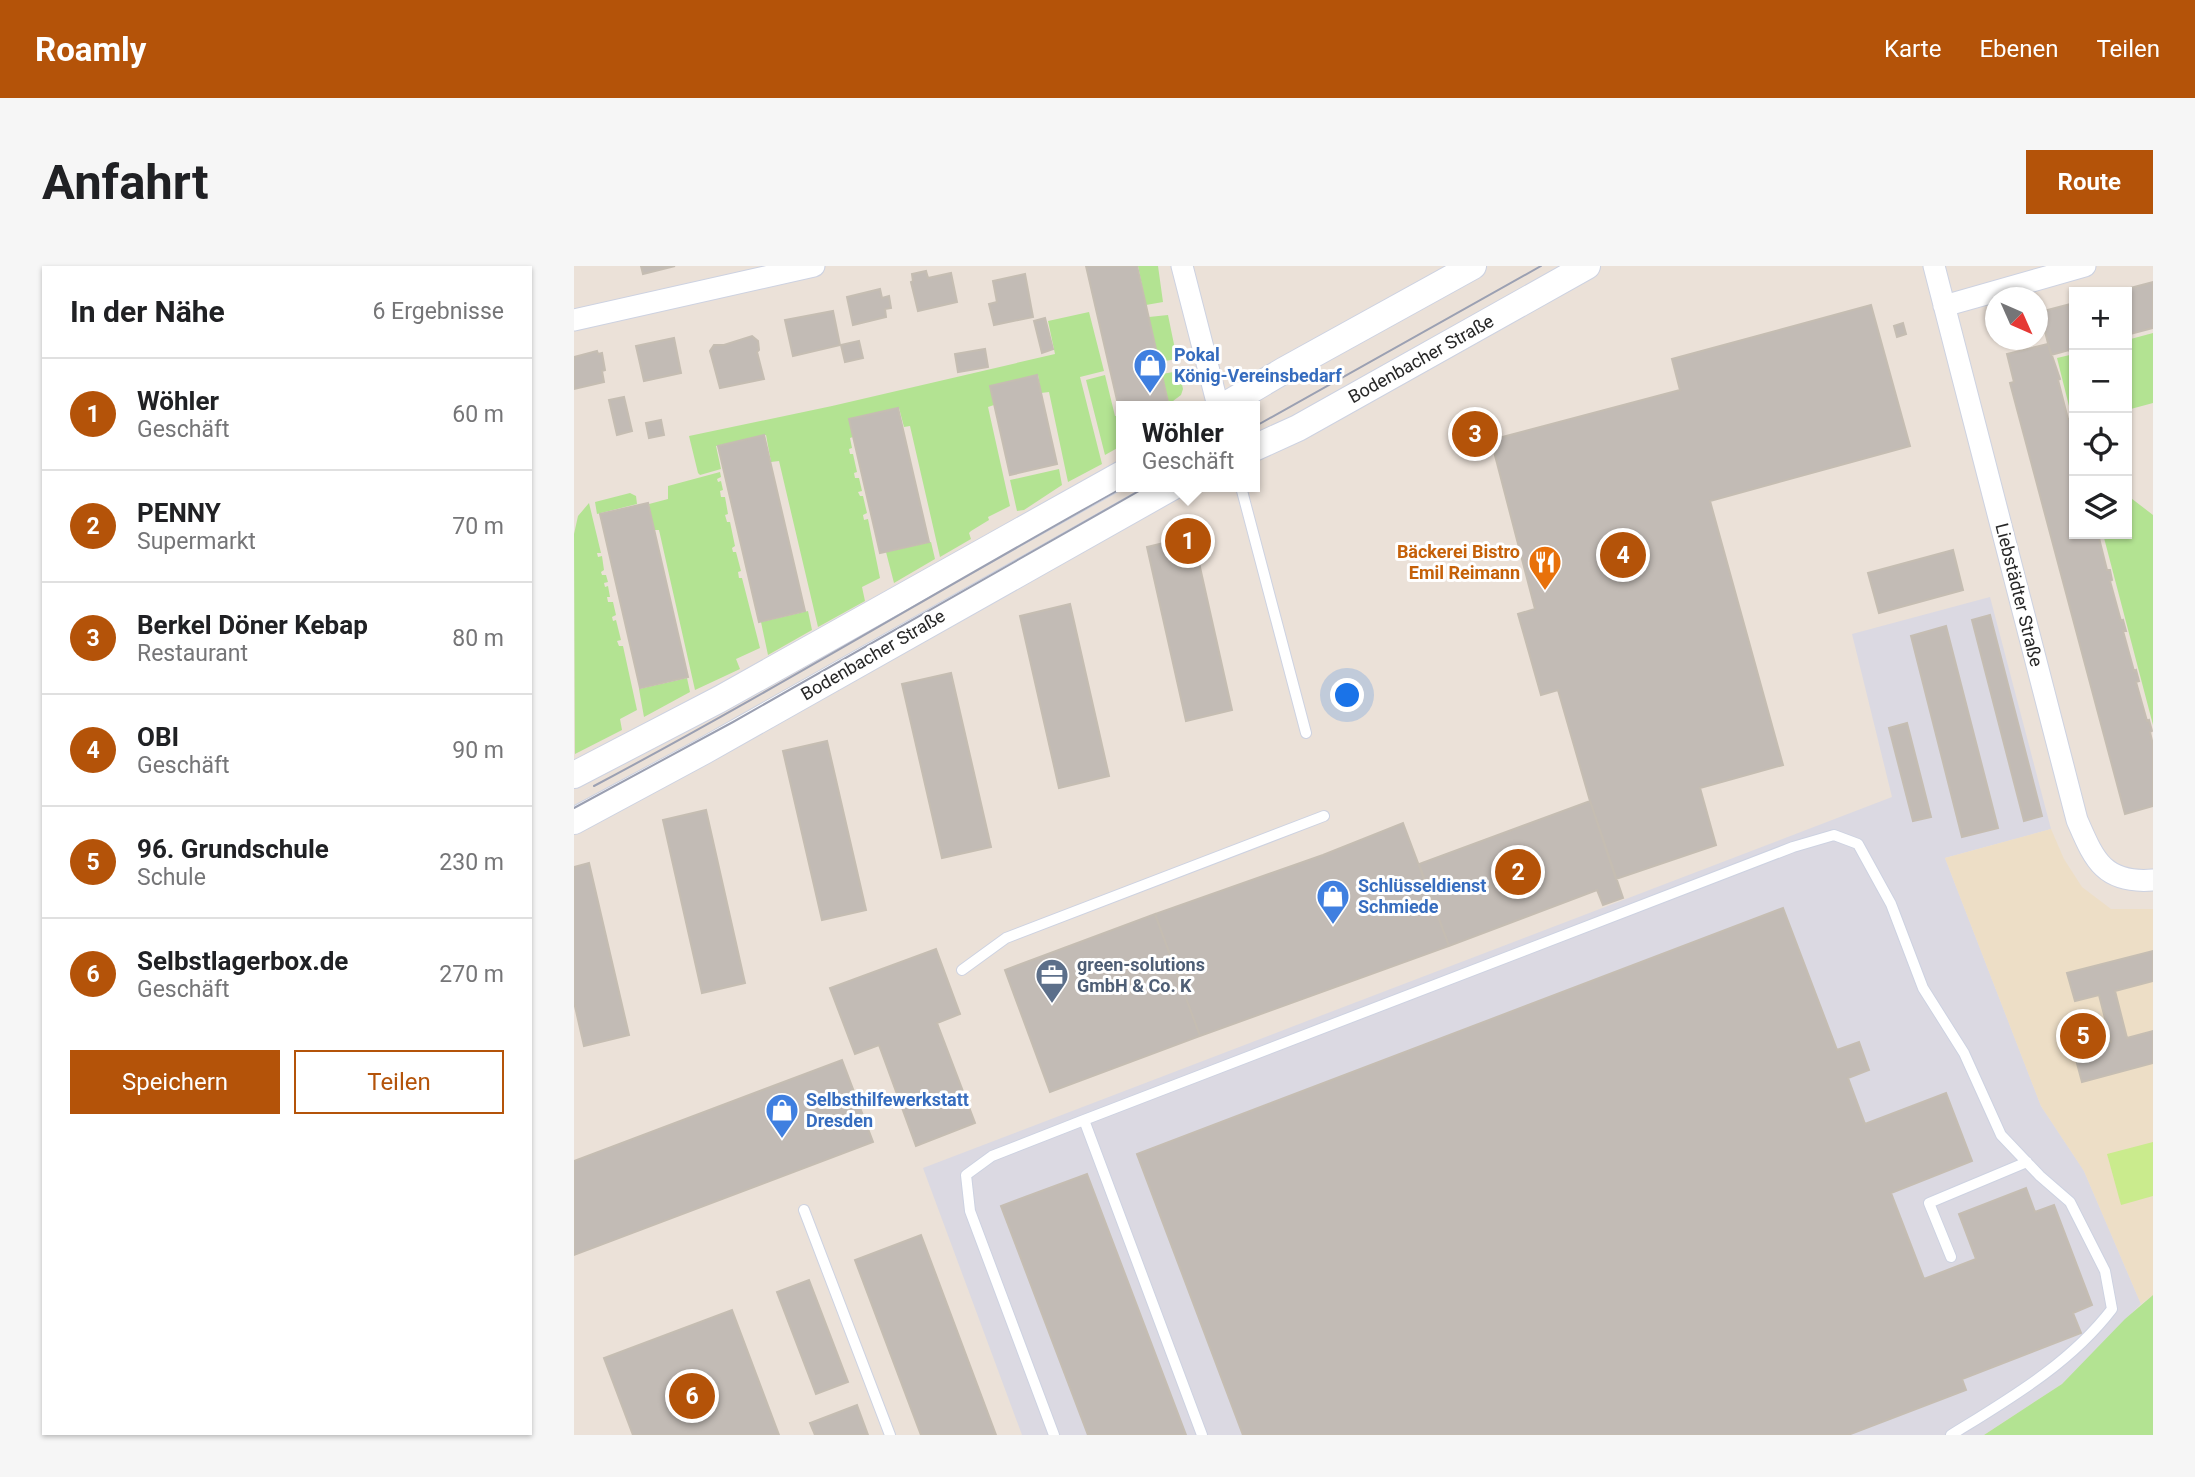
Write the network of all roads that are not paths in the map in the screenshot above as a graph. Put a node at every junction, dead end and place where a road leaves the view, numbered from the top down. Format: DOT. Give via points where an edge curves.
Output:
graph roads {
  1 [pos="814,266"];
  2 [pos="1182,266"];
  3 [pos="1473,266"];
  4 [pos="1587,266"];
  5 [pos="1934,266"];
  6 [pos="2085,266"];
  7 [pos="1944,306"];
  8 [pos="574,320"];
  9 [pos="1216,401"];
  10 [pos="1233,401"];
  11 [pos="1260,446"];
  12 [pos="1116,477"];
  13 [pos="1163,492"];
  14 [pos="1242,492"];
  15 [pos="1306,733"];
  16 [pos="574,775"];
  17 [pos="1324,816"];
  18 [pos="574,821"];
  19 [pos="2153,880"];
  20 [pos="962,970"];
  21 [pos="1084,1120"];
  22 [pos="2027,1162"];
  23 [pos="804,1210"];
  24 [pos="1951,1257"];
  25 [pos="890,1435"];
  26 [pos="1054,1435"];
  27 [pos="1202,1435"];
  28 [pos="1951,1435"];
  1 -- 8 [label="street"];
  2 -- 9 [label="street"];
  3 -- 10 [label="street"];
  4 -- 11 [label="street, Bodenbacher Straße"];
  5 -- 7 [label="street, Liebstädter Straße"];
  6 -- 7 [label="street"];
  7 -- 19 [label="street, Liebstädter Straße" via="2077,820 2093,857 2112,875"];
  12 -- 16 [label="street, Bodenbacher Straße" via="764,675"];
  13 -- 18 [label="street, Bodenbacher Straße"];
  14 -- 15 [label="lane"];
  17 -- 20 [label="lane" via="1006,938"];
  21 -- 22 [label="lane" via="1834,835 1858,844 1891,904 1923,988 1964,1053 2001,1135"];
  21 -- 26 [label="lane" via="992,1156 967,1175 970,1211"];
  21 -- 27 [label="lane"];
  22 -- 24 [label="lane" via="1929,1203"];
  22 -- 28 [label="lane" via="2070,1202 2105,1271 2112,1310 2059,1363"];
  23 -- 25 [label="lane"];
}
